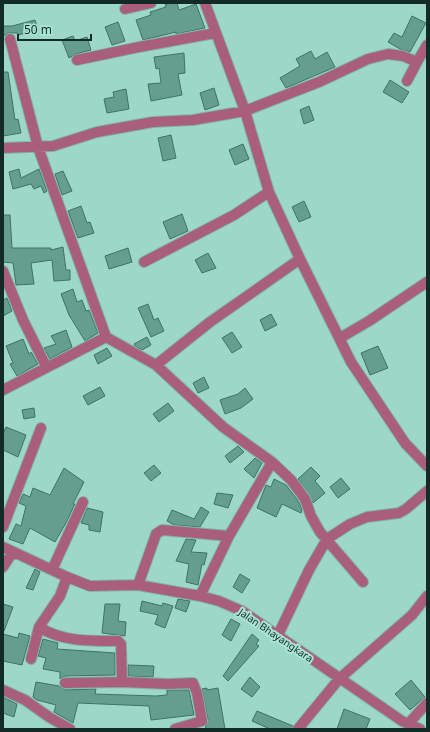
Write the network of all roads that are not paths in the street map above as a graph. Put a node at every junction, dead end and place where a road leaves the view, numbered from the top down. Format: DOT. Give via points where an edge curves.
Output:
graph roads {
  1 [pos="151,3"];
  2 [pos="205,3"];
  3 [pos="125,9"];
  4 [pos="215,33"];
  5 [pos="10,39"];
  6 [pos="427,46"];
  7 [pos="77,60"];
  8 [pos="418,62"];
  9 [pos="407,81"];
  10 [pos="245,111"];
  11 [pos="3,148"];
  12 [pos="38,148"];
  13 [pos="269,192"];
  14 [pos="300,259"];
  15 [pos="144,262"];
  16 [pos="3,271"];
  17 [pos="427,282"];
  18 [pos="106,336"];
  19 [pos="340,338"];
  20 [pos="156,365"];
  21 [pos="46,366"];
  22 [pos="3,390"];
  23 [pos="41,428"];
  24 [pos="272,462"];
  25 [pos="427,466"];
  26 [pos="427,491"];
  27 [pos="83,502"];
  28 [pos="3,527"];
  29 [pos="228,536"];
  30 [pos="327,539"];
  31 [pos="3,547"];
  32 [pos="12,552"];
  33 [pos="3,567"];
  34 [pos="52,570"];
  35 [pos="67,577"];
  36 [pos="362,582"];
  37 [pos="138,585"];
  38 [pos="200,596"];
  39 [pos="427,596"];
  40 [pos="39,627"];
  41 [pos="278,635"];
  42 [pos="31,659"];
  43 [pos="339,679"];
  44 [pos="122,682"];
  45 [pos="65,683"];
  46 [pos="3,690"];
  47 [pos="427,703"];
  48 [pos="408,724"];
  49 [pos="70,729"];
  50 [pos="176,729"];
  51 [pos="298,729"];
  52 [pos="420,729"];
  1 -- 3 [label="street"];
  2 -- 4 [label="street"];
  4 -- 7 [label="street"];
  4 -- 10 [label="street"];
  5 -- 12 [label="street"];
  6 -- 8 [label="street"];
  8 -- 9 [label="street"];
  8 -- 10 [label="street" via="388,54 368,59 319,82"];
  10 -- 12 [label="street" via="193,120 153,122 85,134 53,146"];
  10 -- 13 [label="street"];
  11 -- 12 [label="street"];
  12 -- 18 [label="street"];
  13 -- 14 [label="street"];
  13 -- 15 [label="street" via="234,214"];
  14 -- 19 [label="street"];
  14 -- 20 [label="street" via="210,322"];
  16 -- 21 [label="street"];
  17 -- 19 [label="street"];
  18 -- 20 [label="street"];
  18 -- 21 [label="street"];
  19 -- 25 [label="street" via="351,362 405,443"];
  20 -- 24 [label="street" via="223,426"];
  21 -- 22 [label="street"];
  23 -- 28 [label="street"];
  24 -- 29 [label="street"];
  24 -- 30 [label="street" via="303,494 314,523"];
  26 -- 30 [label="street" via="399,513 367,517 350,524"];
  27 -- 34 [label="street"];
  29 -- 37 [label="street" via="162,530 156,534"];
  29 -- 38 [label="street"];
  30 -- 36 [label="street"];
  30 -- 41 [label="street"];
  31 -- 32 [label="street, Jalan Bhayangkara"];
  32 -- 33 [label="street"];
  32 -- 34 [label="street, Jalan Bhayangkara"];
  34 -- 35 [label="street, Jalan Bhayangkara"];
  35 -- 37 [label="street, Jalan Bhayangkara" via="90,586"];
  35 -- 40 [label="street" via="60,596"];
  37 -- 38 [label="street, Jalan Bhayangkara"];
  38 -- 41 [label="street, Jalan Bhayangkara" via="220,601 242,611"];
  39 -- 43 [label="street" via="412,615"];
  40 -- 42 [label="street"];
  40 -- 44 [label="street" via="67,639 120,642"];
  41 -- 43 [label="street, Jalan Bhayangkara"];
  43 -- 48 [label="street, Jalan Bhayangkara"];
  43 -- 51 [label="street"];
  44 -- 45 [label="street"];
  44 -- 50 [label="street" via="194,683 202,721"];
  46 -- 49 [label="street" via="25,700 49,718"];
  47 -- 48 [label="street"];
  48 -- 52 [label="street, Jalan Bhayangkara"];
}
